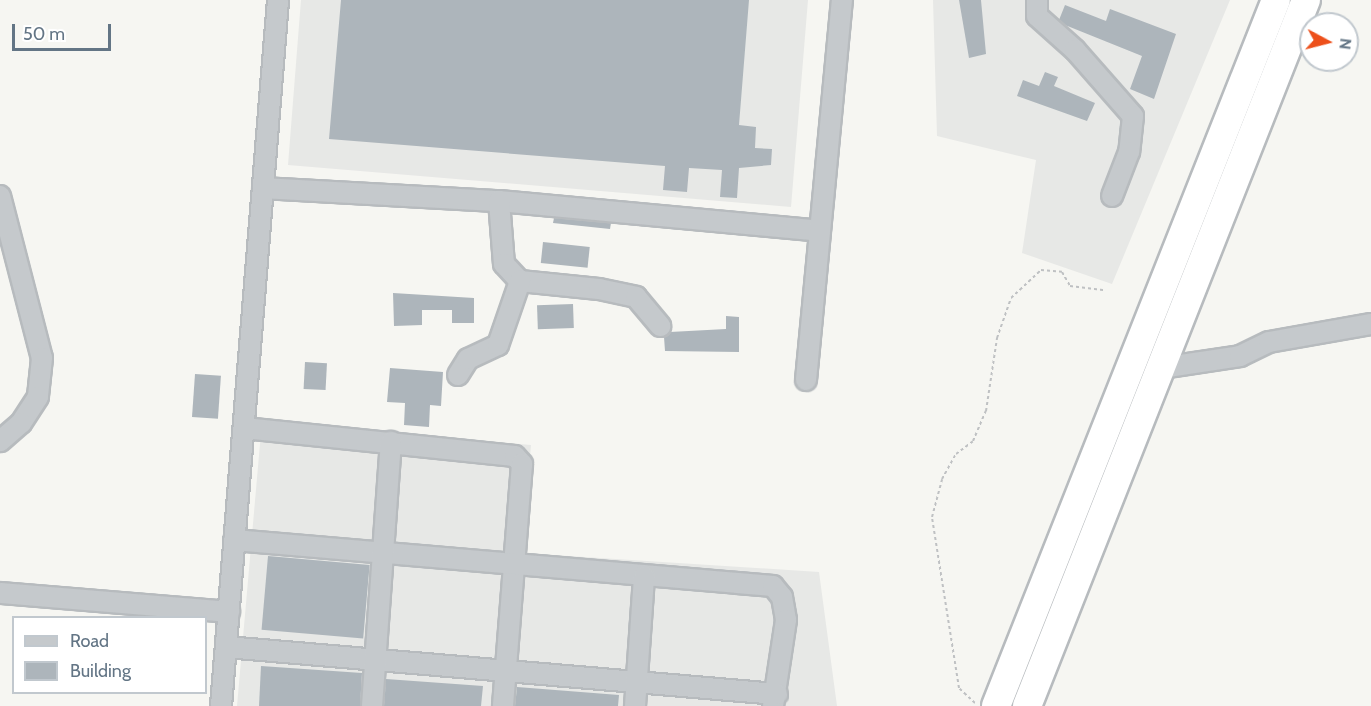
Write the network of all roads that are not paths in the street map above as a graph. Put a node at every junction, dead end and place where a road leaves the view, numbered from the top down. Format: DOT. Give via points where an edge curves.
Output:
graph roads {
  1 [pos="278,0"];
  2 [pos="842,0"];
  3 [pos="1037,0"];
  4 [pos="1276,0"];
  5 [pos="1306,0"];
  6 [pos="263,188"];
  7 [pos="0,196"];
  8 [pos="1112,196"];
  9 [pos="499,201"];
  10 [pos="820,231"];
  11 [pos="520,280"];
  12 [pos="1371,324"];
  13 [pos="660,326"];
  14 [pos="1161,368"];
  15 [pos="458,375"];
  16 [pos="806,380"];
  17 [pos="244,428"];
  18 [pos="0,441"];
  19 [pos="391,442"];
  20 [pos="234,540"];
  21 [pos="385,555"];
  22 [pos="514,564"];
  23 [pos="644,576"];
  24 [pos="0,593"];
  25 [pos="229,612"];
  26 [pos="226,646"];
  27 [pos="375,661"];
  28 [pos="506,673"];
  29 [pos="638,683"];
  30 [pos="775,700"];
  31 [pos="989,705"];
  32 [pos="221,706"];
  33 [pos="372,706"];
  34 [pos="503,706"];
  35 [pos="635,706"];
  36 [pos="1027,706"];
  1 -- 6 [label="street"];
  2 -- 10 [label="street"];
  3 -- 8 [label="street" via="1037,16 1082,57 1133,116 1129,152"];
  4 -- 31 [label="highway"];
  5 -- 14 [label="highway"];
  6 -- 9 [label="street"];
  6 -- 17 [label="street"];
  7 -- 18 [label="street" via="42,358 38,397 21,423"];
  9 -- 10 [label="street"];
  9 -- 11 [label="street" via="504,264"];
  10 -- 16 [label="street"];
  11 -- 13 [label="street" via="636,297"];
  11 -- 15 [label="street" via="498,345 468,359"];
  12 -- 14 [label="street" via="1269,342 1240,356"];
  14 -- 36 [label="highway"];
  17 -- 19 [label="street"];
  17 -- 20 [label="street"];
  19 -- 21 [label="street"];
  19 -- 22 [label="street" via="515,456 522,464"];
  20 -- 21 [label="street"];
  20 -- 25 [label="street"];
  21 -- 22 [label="street"];
  21 -- 27 [label="street"];
  22 -- 23 [label="street"];
  22 -- 28 [label="street"];
  23 -- 29 [label="street"];
  23 -- 30 [label="street" via="773,586 782,597 786,620"];
  24 -- 25 [label="street"];
  25 -- 26 [label="street"];
  26 -- 27 [label="street"];
  26 -- 32 [label="street"];
  27 -- 28 [label="street"];
  27 -- 33 [label="street"];
  28 -- 29 [label="street"];
  28 -- 34 [label="street"];
  29 -- 30 [label="street"];
  29 -- 35 [label="street"];
}
